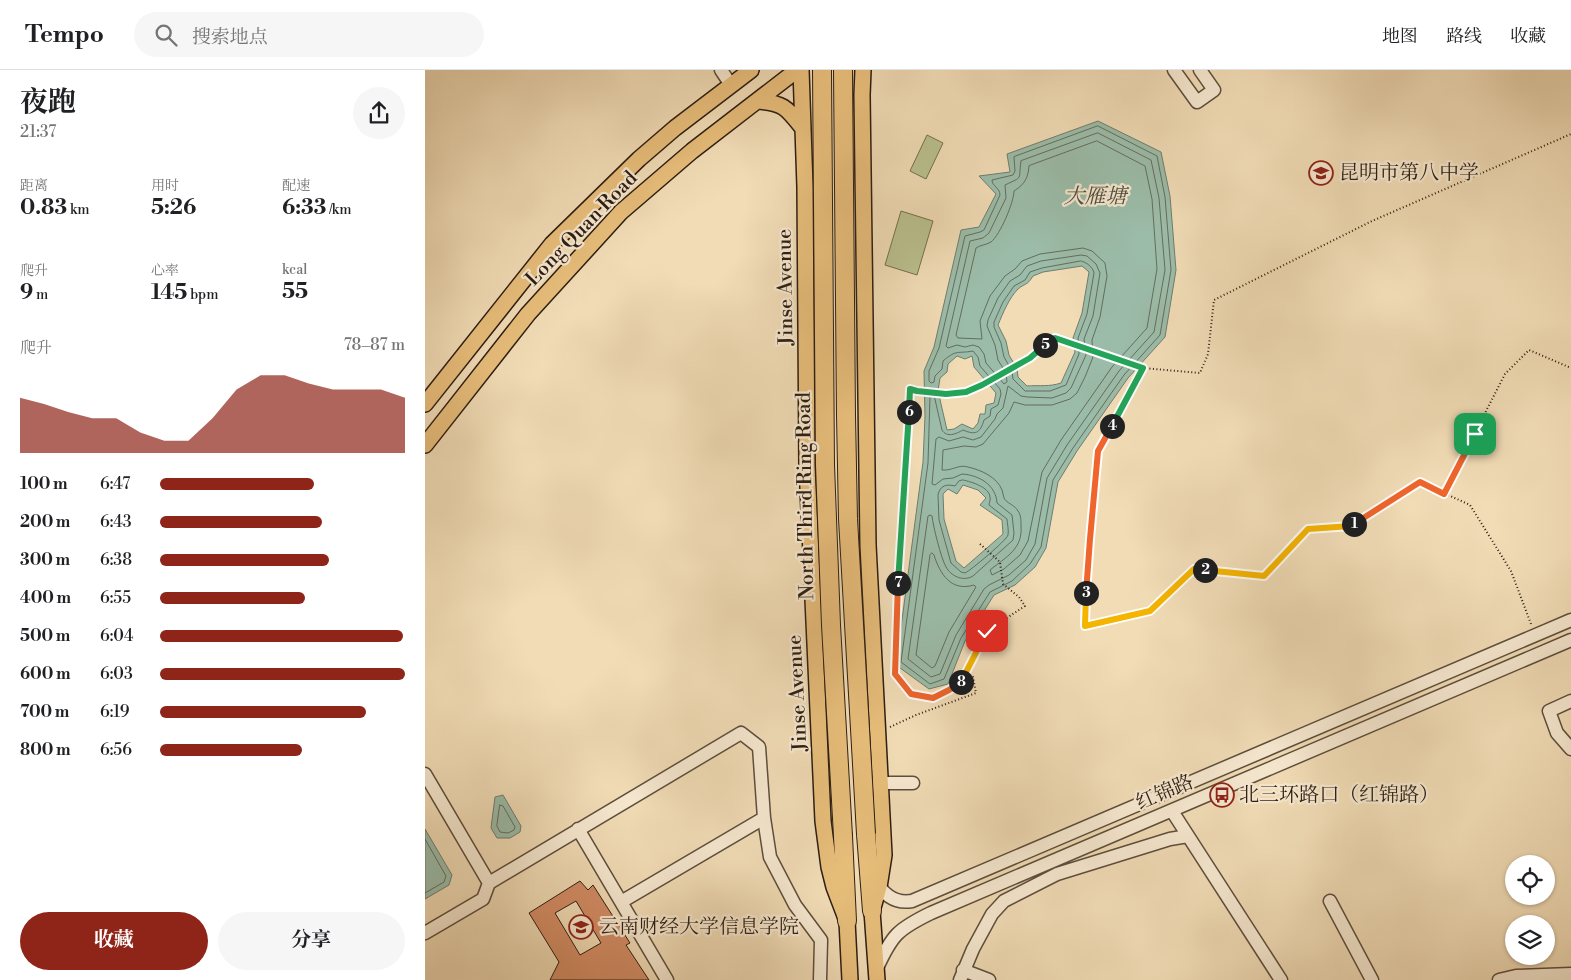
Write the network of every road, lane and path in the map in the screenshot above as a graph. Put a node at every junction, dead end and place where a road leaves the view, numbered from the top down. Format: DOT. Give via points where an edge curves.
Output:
graph roads {
  1 [pos="721,70"];
  2 [pos="751,70"];
  3 [pos="799,70"];
  4 [pos="822,70"];
  5 [pos="843,70"];
  6 [pos="863,70"];
  7 [pos="1174,70"];
  8 [pos="1200,70"];
  9 [pos="731,85"];
  10 [pos="757,101"];
  11 [pos="801,126"];
  12 [pos="1571,134"];
  13 [pos="863,186"];
  14 [pos="805,187"];
  15 [pos="1143,368"];
  16 [pos="1571,368"];
  17 [pos="425,404"];
  18 [pos="425,445"];
  19 [pos="1444,494"];
  20 [pos="980,544"];
  21 [pos="1571,620"];
  22 [pos="1535,636"];
  23 [pos="1571,640"];
  24 [pos="965,673"];
  25 [pos="1571,701"];
  26 [pos="887,729"];
  27 [pos="1571,749"];
  28 [pos="425,776"];
  29 [pos="880,783"];
  30 [pos="913,784"];
  31 [pos="1172,810"];
  32 [pos="764,818"];
  33 [pos="578,829"];
  34 [pos="1188,836"];
  35 [pos="868,865"];
  36 [pos="489,883"];
  37 [pos="879,887"];
  38 [pos="1330,901"];
  39 [pos="621,902"];
  40 [pos="872,911"];
  41 [pos="847,921"];
  42 [pos="425,933"];
  43 [pos="877,974"];
  44 [pos="1571,974"];
  45 [pos="961,975"];
  46 [pos="667,980"];
  47 [pos="821,980"];
  48 [pos="850,980"];
  49 [pos="989,980"];
  50 [pos="1281,980"];
  51 [pos="1373,980"];
  52 [pos="1499,980"];
  1 -- 9 [label="street"];
  2 -- 9 [label="main road, Long Quan Road"];
  3 -- 10 [label="main road, Long Quan Road"];
  3 -- 11 [label="main road, Jinse Avenue"];
  4 -- 41 [label="highway, North Third Ring Road, bridge" via="825,464"];
  5 -- 35 [label="highway, North Third Ring Road, bridge" via="849,519"];
  6 -- 13 [label="main road"];
  7 -- 8 [label="street" via="1197,102 1214,90"];
  9 -- 17 [label="main road, Long Quan Road" via="675,128 552,244"];
  10 -- 11 [label="main road" via="774,102 788,111"];
  10 -- 18 [label="main road, Long Quan Road" via="692,150 621,212 528,314"];
  11 -- 14 [label="main road, Jinse Avenue"];
  12 -- 15 [label="path" via="1372,221 1214,300 1208,354 1201,373"];
  13 -- 14 [label="main road" via="851,172 833,167 816,173"];
  13 -- 29 [label="main road" via="868,545"];
  14 -- 41 [label="main road, Jinse Avenue" via="808,475 823,821 829,867"];
  15 -- 19 [label="path" via="1098,451 1085,626 1150,611 1194,569 1264,576 1308,529 1351,526 1420,482"];
  15 -- 24 [label="path" via="1055,338 1030,358 966,392 946,394 910,389 895,674 911,694 933,698 961,681"];
  16 -- 19 [label="path" via="1529,350 1505,374"];
  19 -- 22 [label="path" via="1470,505 1511,571"];
  20 -- 24 [label="path" via="999,562 1003,584 1025,606 987,631"];
  21 -- 22 [label="street, 红锦路"];
  22 -- 37 [label="street, 红锦路" via="912,901 892,898"];
  23 -- 31 [label="street, 红锦路"];
  24 -- 26 [label="path" via="973,677 976,693"];
  25 -- 27 [label="street" via="1549,711 1557,733"];
  28 -- 36 [label="street"];
  29 -- 30 [label="street"];
  29 -- 37 [label="main road" via="884,855"];
  31 -- 34 [label="street"];
  31 -- 43 [label="street, 红锦路" via="909,923 887,948"];
  32 -- 33 [label="street" via="759,747 741,734"];
  32 -- 39 [label="street"];
  32 -- 47 [label="street" via="770,857 795,905 821,940"];
  33 -- 36 [label="street"];
  33 -- 39 [label="street"];
  34 -- 45 [label="street" via="1057,874 1004,901 992,914"];
  34 -- 50 [label="street"];
  35 -- 37 [label="street"];
  35 -- 40 [label="highway, North Third Ring Road"];
  36 -- 42 [label="street" via="483,899"];
  37 -- 40 [label="main road"];
  38 -- 51 [label="street"];
  39 -- 46 [label="street"];
  40 -- 43 [label="main road"];
  41 -- 48 [label="main road, Jinse Avenue"];
  44 -- 52 [label="street" via="1516,976"];
  45 -- 49 [label="street"];
}
